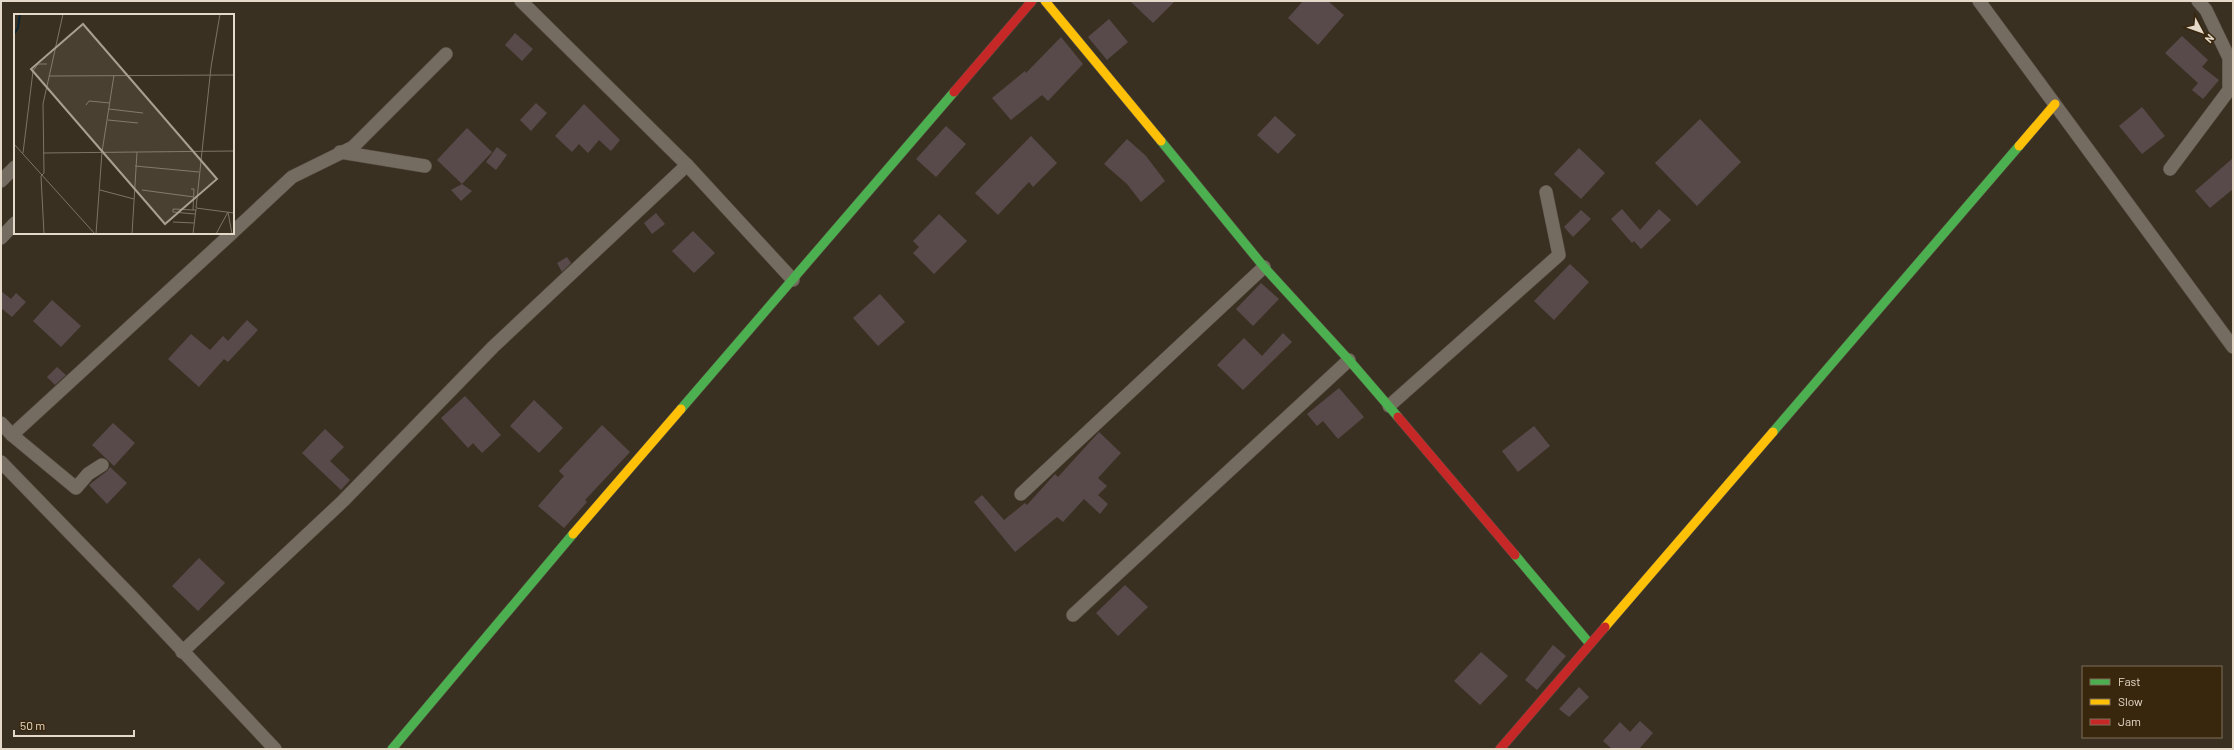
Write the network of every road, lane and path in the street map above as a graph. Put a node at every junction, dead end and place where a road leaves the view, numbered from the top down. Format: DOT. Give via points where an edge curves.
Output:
graph roads {
  1 [pos="521,1"];
  2 [pos="1032,1"];
  3 [pos="1045,1"];
  4 [pos="1979,1"];
  5 [pos="2198,1"];
  6 [pos="446,54"];
  7 [pos="2055,104"];
  8 [pos="340,152"];
  9 [pos="687,165"];
  10 [pos="425,166"];
  11 [pos="14,168"];
  12 [pos="2170,169"];
  13 [pos="1,181"];
  14 [pos="1546,192"];
  15 [pos="14,224"];
  16 [pos="234,230"];
  17 [pos="230,234"];
  18 [pos="1,238"];
  19 [pos="1264,267"];
  20 [pos="793,280"];
  21 [pos="2233,347"];
  22 [pos="1349,360"];
  23 [pos="1388,406"];
  24 [pos="1,423"];
  25 [pos="12,435"];
  26 [pos="1,462"];
  27 [pos="102,465"];
  28 [pos="1021,494"];
  29 [pos="1073,615"];
  30 [pos="1590,644"];
  31 [pos="182,652"];
  32 [pos="275,749"];
  33 [pos="392,749"];
  34 [pos="1500,749"];
  1 -- 9 [label="street"];
  2 -- 20 [label="street"];
  3 -- 19 [label="street"];
  4 -- 7 [label="street"];
  5 -- 12 [label="street" via="2206,10 2229,58 2229,90"];
  6 -- 8 [label="street" via="353,147"];
  7 -- 21 [label="street"];
  7 -- 30 [label="street"];
  8 -- 10 [label="street"];
  8 -- 16 [label="street" via="292,177"];
  9 -- 20 [label="street"];
  9 -- 31 [label="street" via="493,347 343,500"];
  11 -- 13 [label="street"];
  14 -- 23 [label="street" via="1559,255"];
  15 -- 18 [label="street"];
  17 -- 25 [label="street"];
  19 -- 22 [label="street"];
  19 -- 28 [label="street"];
  20 -- 33 [label="street" via="472,652"];
  22 -- 23 [label="street"];
  22 -- 29 [label="street"];
  23 -- 30 [label="street"];
  24 -- 25 [label="street"];
  25 -- 27 [label="street" via="76,488 88,474"];
  26 -- 31 [label="street"];
  30 -- 34 [label="street"];
  31 -- 32 [label="street"];
}
